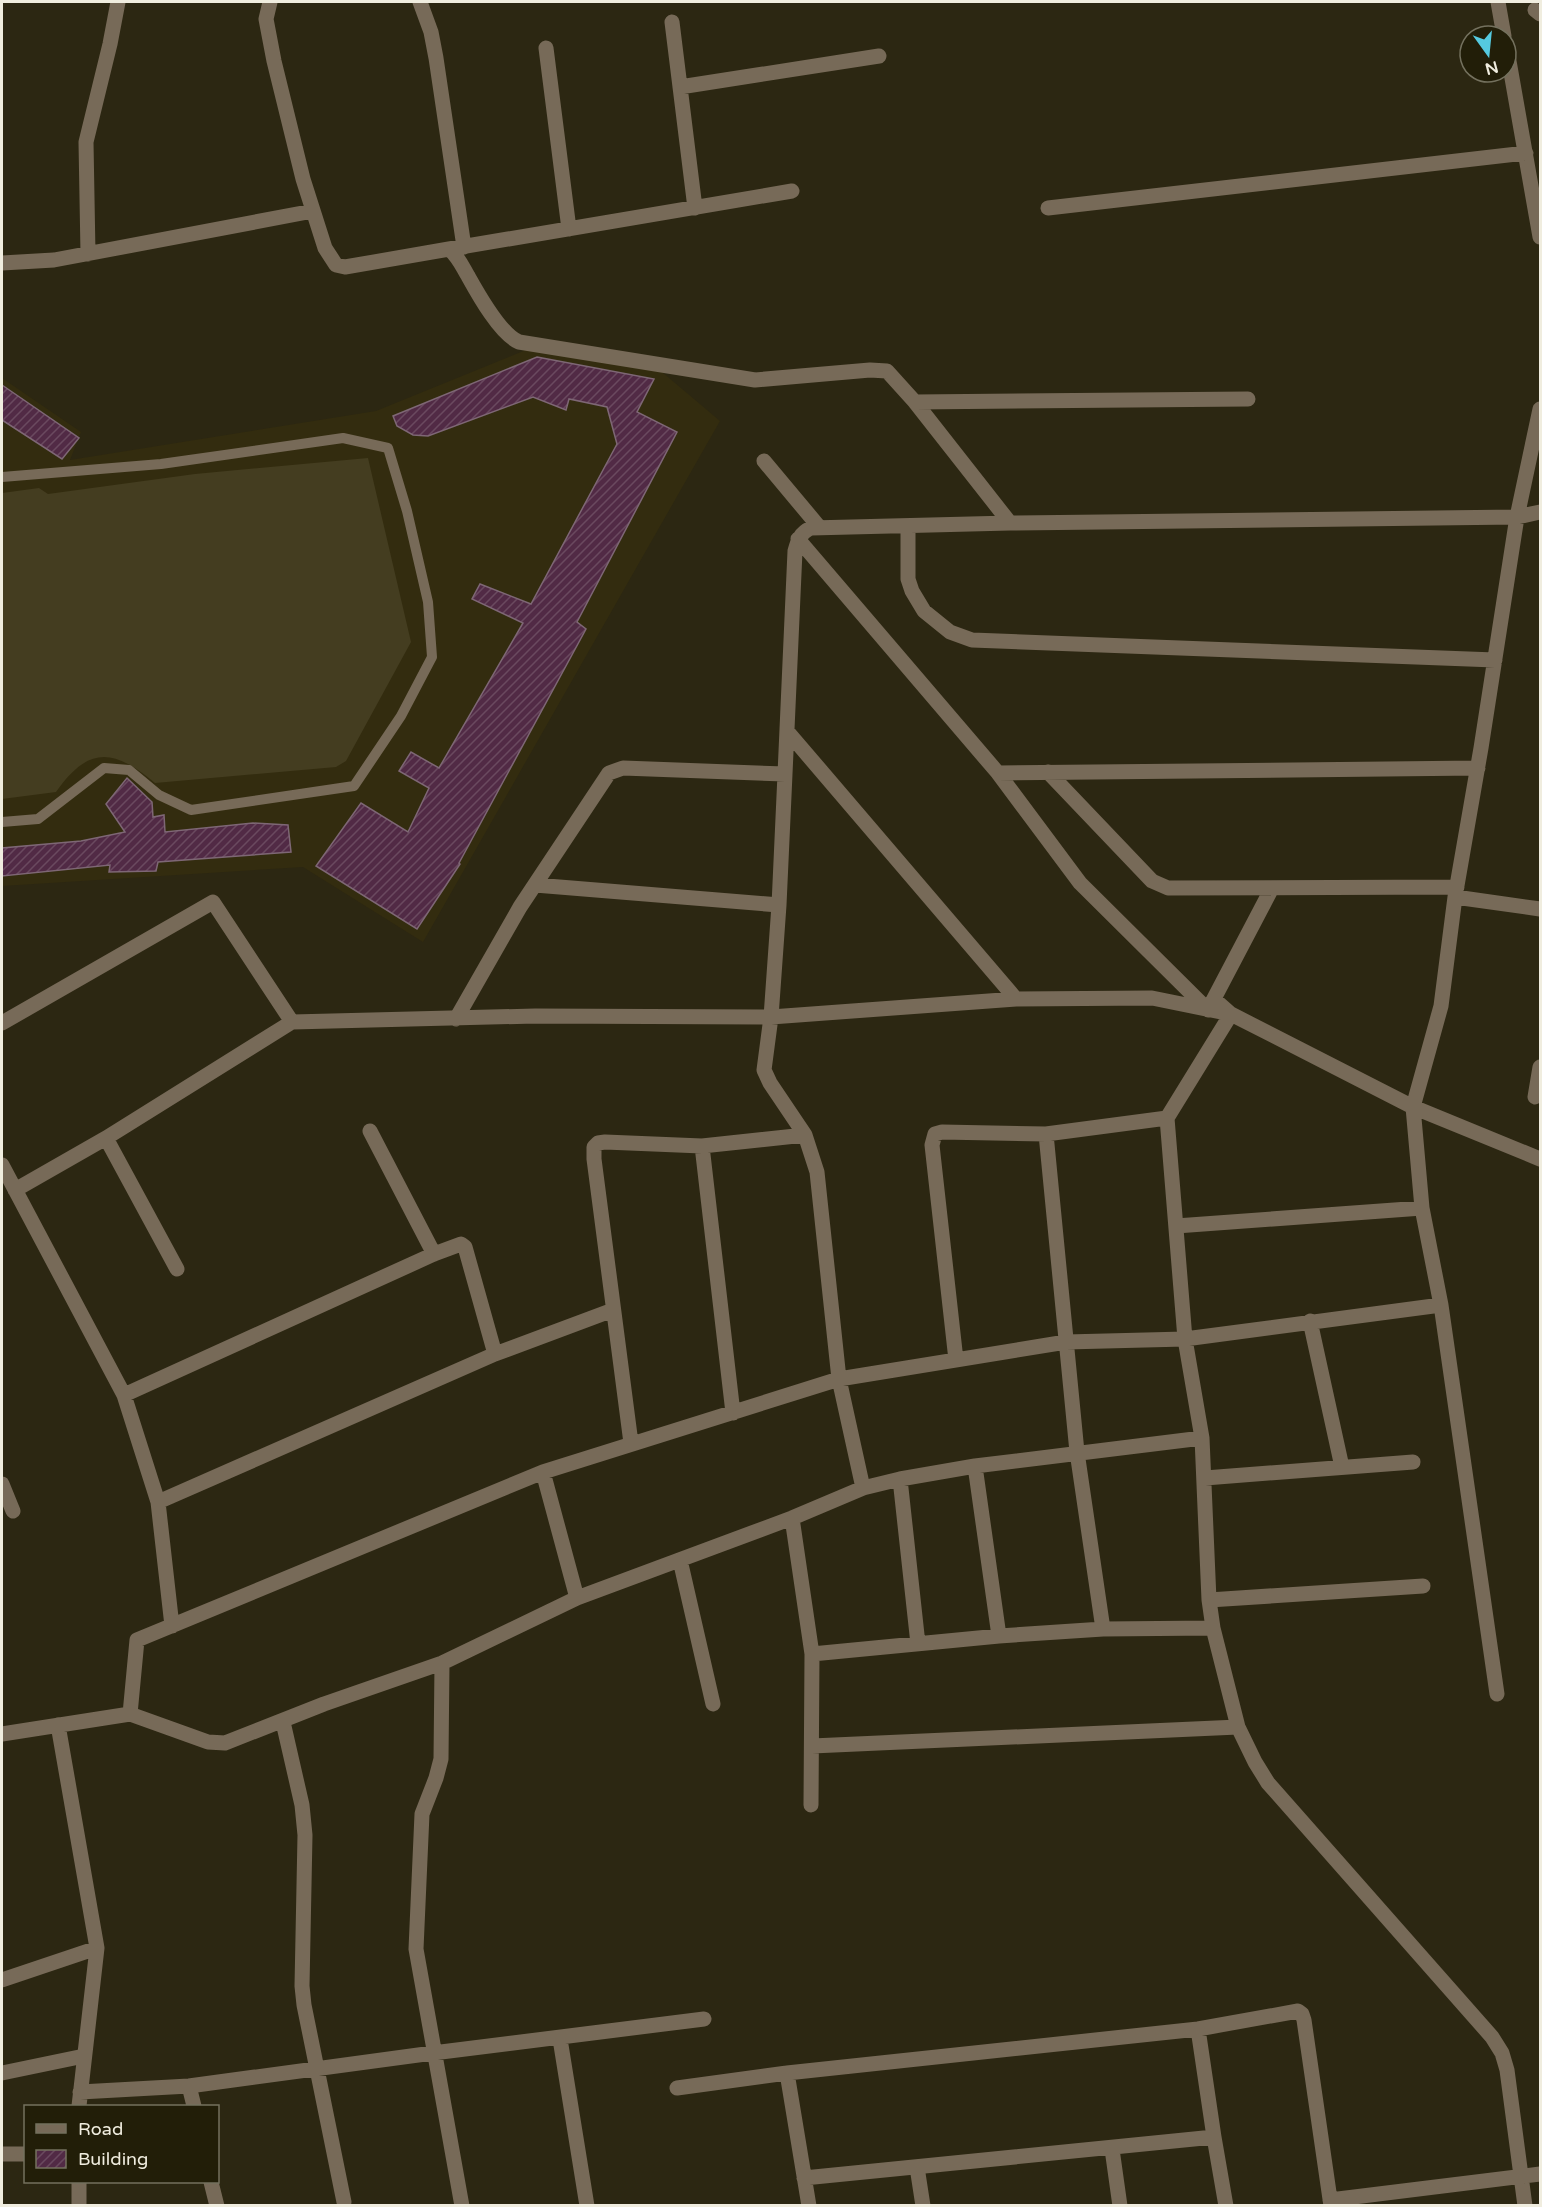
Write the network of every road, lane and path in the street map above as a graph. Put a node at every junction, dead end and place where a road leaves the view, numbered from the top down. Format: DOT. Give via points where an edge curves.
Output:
graph roads {
  1 [pos="118,2"];
  2 [pos="270,2"];
  3 [pos="420,2"];
  4 [pos="1498,2"];
  5 [pos="672,22"];
  6 [pos="1502,24"];
  7 [pos="546,48"];
  8 [pos="879,56"];
  9 [pos="1513,84"];
  10 [pos="680,87"];
  11 [pos="1526,153"];
  12 [pos="792,191"];
  13 [pos="695,208"];
  14 [pos="1048,208"];
  15 [pos="313,211"];
  16 [pos="569,229"];
  17 [pos="1540,237"];
  18 [pos="457,248"];
  19 [pos="88,254"];
  20 [pos="2,263"];
  21 [pos="1248,399"];
  22 [pos="915,402"];
  23 [pos="1540,409"];
  24 [pos="764,461"];
  25 [pos="2,477"];
  26 [pos="1540,513"];
  27 [pos="1517,517"];
  28 [pos="1010,523"];
  29 [pos="908,526"];
  30 [pos="820,528"];
  31 [pos="798,539"];
  32 [pos="1495,660"];
  33 [pos="787,730"];
  34 [pos="1478,768"];
  35 [pos="1044,772"];
  36 [pos="1003,773"];
  37 [pos="785,774"];
  38 [pos="2,822"];
  39 [pos="535,885"];
  40 [pos="1272,888"];
  41 [pos="1456,892"];
  42 [pos="779,905"];
  43 [pos="1540,909"];
  44 [pos="1016,999"];
  45 [pos="1214,1000"];
  46 [pos="1231,1014"];
  47 [pos="771,1017"];
  48 [pos="456,1019"];
  49 [pos="292,1022"];
  50 [pos="2,1023"];
  51 [pos="1540,1067"];
  52 [pos="1535,1097"];
  53 [pos="1413,1107"];
  54 [pos="1167,1118"];
  55 [pos="370,1131"];
  56 [pos="1046,1134"];
  57 [pos="805,1135"];
  58 [pos="106,1138"];
  59 [pos="702,1146"];
  60 [pos="1540,1158"];
  61 [pos="2,1165"];
  62 [pos="15,1190"];
  63 [pos="1422,1208"];
  64 [pos="1176,1226"];
  65 [pos="434,1254"];
  66 [pos="177,1269"];
  67 [pos="1441,1305"];
  68 [pos="614,1310"];
  69 [pos="1310,1321"];
  70 [pos="1185,1339"];
  71 [pos="1065,1342"];
  72 [pos="495,1354"];
  73 [pos="956,1360"];
  74 [pos="839,1379"];
  75 [pos="124,1395"];
  76 [pos="733,1413"];
  77 [pos="1202,1438"];
  78 [pos="631,1443"];
  79 [pos="1077,1452"];
  80 [pos="1413,1462"];
  81 [pos="975,1466"];
  82 [pos="1342,1467"];
  83 [pos="543,1472"];
  84 [pos="1205,1478"];
  85 [pos="900,1479"];
  86 [pos="2,1484"];
  87 [pos="863,1488"];
  88 [pos="158,1502"];
  89 [pos="13,1511"];
  90 [pos="792,1518"];
  91 [pos="680,1560"];
  92 [pos="1423,1586"];
  93 [pos="577,1598"];
  94 [pos="1209,1600"];
  95 [pos="172,1626"];
  96 [pos="1213,1628"];
  97 [pos="1102,1629"];
  98 [pos="999,1636"];
  99 [pos="918,1644"];
  100 [pos="812,1654"];
  101 [pos="442,1663"];
  102 [pos="1497,1694"];
  103 [pos="713,1704"];
  104 [pos="130,1714"];
  105 [pos="283,1722"];
  106 [pos="58,1725"];
  107 [pos="1238,1727"];
  108 [pos="2,1734"];
  109 [pos="812,1746"];
  110 [pos="812,1805"];
  111 [pos="97,1948"];
  112 [pos="2,1980"];
  113 [pos="704,2019"];
  114 [pos="1198,2029"];
  115 [pos="560,2038"];
  116 [pos="433,2053"];
  117 [pos="84,2056"];
  118 [pos="319,2070"];
  119 [pos="2,2073"];
  120 [pos="787,2073"];
  121 [pos="189,2086"];
  122 [pos="677,2088"];
  123 [pos="80,2099"];
  124 [pos="194,2105"];
  125 [pos="1214,2137"];
  126 [pos="1113,2149"];
  127 [pos="2,2154"];
  128 [pos="24,2154"];
  129 [pos="917,2168"];
  130 [pos="1540,2174"];
  131 [pos="1521,2176"];
  132 [pos="804,2178"];
  133 [pos="79,2183"];
  134 [pos="212,2183"];
  135 [pos="344,2202"];
  136 [pos="1331,2203"];
  137 [pos="79,2205"];
  138 [pos="217,2205"];
  139 [pos="462,2205"];
  140 [pos="587,2205"];
  141 [pos="809,2205"];
  142 [pos="923,2205"];
  143 [pos="1120,2205"];
  144 [pos="1226,2205"];
  145 [pos="1525,2205"];
  1 -- 19 [label="street" via="86,142"];
  2 -- 15 [label="street" via="266,19 274,61"];
  3 -- 18 [label="street" via="436,58"];
  4 -- 6 [label="street"];
  5 -- 10 [label="street"];
  7 -- 16 [label="street"];
  8 -- 10 [label="street"];
  9 -- 11 [label="street"];
  10 -- 13 [label="street"];
  11 -- 14 [label="street"];
  11 -- 17 [label="street"];
  12 -- 13 [label="street"];
  13 -- 16 [label="street"];
  15 -- 18 [label="street" via="325,248 336,265 345,267"];
  15 -- 19 [label="street"];
  16 -- 18 [label="street"];
  18 -- 22 [label="street" via="457,257 486,306 509,336 519,342 755,380 881,370 892,375"];
  19 -- 20 [label="street" via="45,262"];
  21 -- 22 [label="street"];
  22 -- 28 [label="street"];
  23 -- 27 [label="street"];
  24 -- 30 [label="street"];
  25 -- 38 [label="lane" via="161,464 343,438 388,448 428,602 432,657 401,716 354,786 191,810 159,795 129,770 104,768 38,819"];
  26 -- 27 [label="street"];
  27 -- 28 [label="street"];
  27 -- 32 [label="street"];
  28 -- 29 [label="street"];
  29 -- 30 [label="street"];
  29 -- 32 [label="street" via="908,579 912,591 924,611 950,632 972,640"];
  30 -- 31 [label="street" via="804,531"];
  31 -- 33 [label="street"];
  31 -- 36 [label="street"];
  32 -- 34 [label="street"];
  33 -- 37 [label="street"];
  33 -- 44 [label="street"];
  34 -- 35 [label="street"];
  34 -- 41 [label="street"];
  35 -- 36 [label="street"];
  35 -- 40 [label="street" via="1160,885"];
  36 -- 45 [label="street" via="1080,883"];
  37 -- 39 [label="street" via="615,769 603,780"];
  37 -- 42 [label="street"];
  39 -- 42 [label="street"];
  39 -- 48 [label="street"];
  40 -- 41 [label="street"];
  40 -- 45 [label="street"];
  41 -- 43 [label="street"];
  41 -- 53 [label="street" via="1441,1006"];
  42 -- 47 [label="street"];
  44 -- 45 [label="street"];
  44 -- 47 [label="street"];
  45 -- 46 [label="street"];
  46 -- 53 [label="street"];
  46 -- 54 [label="street"];
  47 -- 48 [label="street"];
  47 -- 57 [label="street" via="764,1070"];
  48 -- 49 [label="street"];
  49 -- 50 [label="street" via="213,902"];
  49 -- 58 [label="street"];
  51 -- 52 [label="street"];
  53 -- 60 [label="street"];
  53 -- 63 [label="street"];
  54 -- 56 [label="street"];
  54 -- 64 [label="street"];
  55 -- 65 [label="street"];
  56 -- 71 [label="street"];
  56 -- 73 [label="street" via="934,1134"];
  57 -- 59 [label="street"];
  57 -- 74 [label="street" via="819,1183"];
  58 -- 62 [label="street"];
  58 -- 66 [label="street"];
  59 -- 68 [label="street" via="605,1142 594,1147"];
  59 -- 76 [label="street"];
  61 -- 62 [label="street"];
  62 -- 75 [label="street"];
  63 -- 64 [label="street"];
  63 -- 67 [label="street"];
  64 -- 70 [label="street"];
  65 -- 72 [label="street" via="463,1244"];
  65 -- 75 [label="street"];
  67 -- 69 [label="street"];
  67 -- 102 [label="street"];
  68 -- 72 [label="street"];
  68 -- 78 [label="street"];
  69 -- 70 [label="street"];
  69 -- 82 [label="street"];
  70 -- 71 [label="street"];
  70 -- 77 [label="street"];
  71 -- 73 [label="street"];
  71 -- 79 [label="street"];
  72 -- 88 [label="street"];
  73 -- 74 [label="street"];
  74 -- 76 [label="street"];
  74 -- 87 [label="street"];
  75 -- 88 [label="street"];
  76 -- 78 [label="street"];
  77 -- 79 [label="street"];
  77 -- 84 [label="street"];
  78 -- 83 [label="street"];
  79 -- 81 [label="street"];
  79 -- 97 [label="street"];
  80 -- 82 [label="street"];
  81 -- 85 [label="street"];
  81 -- 98 [label="street"];
  82 -- 84 [label="street"];
  83 -- 93 [label="street"];
  83 -- 95 [label="street"];
  84 -- 94 [label="street"];
  85 -- 87 [label="street"];
  85 -- 99 [label="street"];
  86 -- 89 [label="street"];
  87 -- 90 [label="street"];
  88 -- 95 [label="street"];
  90 -- 91 [label="street"];
  90 -- 100 [label="street"];
  91 -- 93 [label="street"];
  91 -- 103 [label="street"];
  92 -- 94 [label="street"];
  93 -- 101 [label="street"];
  94 -- 96 [label="street"];
  95 -- 104 [label="street" via="137,1640"];
  96 -- 97 [label="street"];
  96 -- 107 [label="street"];
  97 -- 98 [label="street"];
  98 -- 99 [label="street"];
  99 -- 100 [label="street"];
  100 -- 109 [label="street"];
  101 -- 105 [label="street"];
  101 -- 116 [label="street" via="441,1759 422,1814 416,1932"];
  104 -- 105 [label="street" via="217,1744"];
  104 -- 106 [label="street"];
  105 -- 118 [label="street" via="304,1823 302,1986"];
  106 -- 108 [label="street"];
  106 -- 111 [label="street"];
  107 -- 109 [label="street"];
  107 -- 131 [label="street" via="1268,1783 1492,2037 1507,2070"];
  109 -- 110 [label="street"];
  111 -- 112 [label="street"];
  111 -- 117 [label="street"];
  113 -- 115 [label="street"];
  114 -- 120 [label="street"];
  114 -- 125 [label="street"];
  114 -- 136 [label="street" via="1290,2011 1302,2014"];
  115 -- 116 [label="street"];
  115 -- 140 [label="street"];
  116 -- 118 [label="street"];
  116 -- 139 [label="street"];
  117 -- 119 [label="street"];
  117 -- 123 [label="street"];
  118 -- 121 [label="street"];
  118 -- 135 [label="street"];
  120 -- 122 [label="street"];
  120 -- 132 [label="street"];
  121 -- 123 [label="street"];
  121 -- 124 [label="street"];
  125 -- 126 [label="street"];
  125 -- 144 [label="street"];
  126 -- 129 [label="street"];
  126 -- 143 [label="street"];
  127 -- 128 [label="street"];
  129 -- 132 [label="street"];
  129 -- 142 [label="street"];
  130 -- 131 [label="street"];
  131 -- 136 [label="street"];
  131 -- 145 [label="street"];
  132 -- 141 [label="street"];
  133 -- 137 [label="street"];
  134 -- 138 [label="street"];
}
